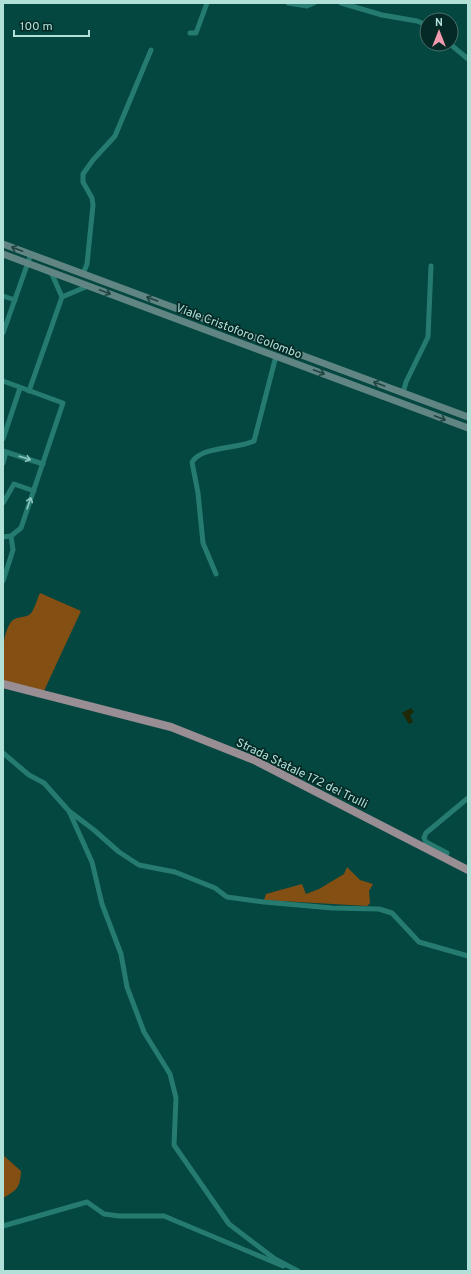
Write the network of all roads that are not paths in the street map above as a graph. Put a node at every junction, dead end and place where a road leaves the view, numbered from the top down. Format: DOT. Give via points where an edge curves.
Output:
graph roads {
  1 [pos="207,3"];
  2 [pos="288,3"];
  3 [pos="314,3"];
  4 [pos="341,3"];
  5 [pos="419,22"];
  6 [pos="190,33"];
  7 [pos="151,50"];
  8 [pos="459,52"];
  9 [pos="468,59"];
  10 [pos="3,244"];
  11 [pos="3,254"];
  12 [pos="31,254"];
  13 [pos="28,264"];
  14 [pos="432,266"];
  15 [pos="51,272"];
  16 [pos="83,274"];
  17 [pos="88,286"];
  18 [pos="3,296"];
  19 [pos="62,297"];
  20 [pos="15,300"];
  21 [pos="5,323"];
  22 [pos="238,331"];
  23 [pos="3,333"];
  24 [pos="235,341"];
  25 [pos="276,356"];
  26 [pos="3,382"];
  27 [pos="20,388"];
  28 [pos="29,391"];
  29 [pos="403,393"];
  30 [pos="468,417"];
  31 [pos="468,428"];
  32 [pos="3,440"];
  33 [pos="5,452"];
  34 [pos="3,463"];
  35 [pos="43,464"];
  36 [pos="34,490"];
  37 [pos="3,503"];
  38 [pos="11,536"];
  39 [pos="3,538"];
  40 [pos="216,574"];
  41 [pos="3,581"];
  42 [pos="3,684"];
  43 [pos="3,753"];
  44 [pos="468,798"];
  45 [pos="69,811"];
  46 [pos="445,858"];
  47 [pos="468,870"];
  48 [pos="468,956"];
  49 [pos="3,1226"];
  50 [pos="296,1271"];
  1 -- 6 [label="street" via="196,33"];
  2 -- 3 [label="street" via="307,6"];
  4 -- 5 [label="street" via="382,15"];
  7 -- 16 [label="street" via="115,136 92,160 84,174 83,182 92,198 92,205 87,264"];
  8 -- 9 [label="street"];
  12 -- 10 [label="main road, Viale Cristoforo Colombo, one-way"];
  11 -- 13 [label="main road, Viale Cristoforo Colombo"];
  12 -- 13 [label="street"];
  12 -- 16 [label="main road, Viale Cristoforo Colombo"];
  13 -- 15 [label="main road, Viale Cristoforo Colombo"];
  13 -- 20 [label="street"];
  14 -- 29 [label="street" via="428,337"];
  15 -- 17 [label="main road, Viale Cristoforo Colombo"];
  15 -- 19 [label="street"];
  22 -- 16 [label="main road, Viale Cristoforo Colombo, one-way"];
  17 -- 19 [label="street"];
  17 -- 24 [label="main road, Viale Cristoforo Colombo, one-way"];
  18 -- 20 [label="street"];
  19 -- 28 [label="street"];
  20 -- 21 [label="street"];
  21 -- 23 [label="street"];
  22 -- 24 [label="street"];
  29 -- 22 [label="main road, Viale Cristoforo Colombo, one-way"];
  24 -- 25 [label="main road, Viale Cristoforo Colombo"];
  25 -- 31 [label="main road, Viale Cristoforo Colombo, one-way"];
  25 -- 40 [label="street" via="254,441 213,450 192,462 203,543"];
  26 -- 27 [label="street"];
  27 -- 28 [label="street"];
  27 -- 32 [label="street"];
  28 -- 35 [label="street" via="64,403"];
  29 -- 30 [label="main road, Viale Cristoforo Colombo"];
  33 -- 34 [label="street"];
  33 -- 35 [label="street, one-way"];
  35 -- 36 [label="street"];
  36 -- 37 [label="street" via="14,484"];
  38 -- 36 [label="street, one-way" via="21,528"];
  38 -- 39 [label="street"];
  38 -- 41 [label="street" via="13,550"];
  42 -- 46 [label="main road, Strada Statale 172 dei Trulli" via="171,726 254,760"];
  43 -- 45 [label="street" via="29,775 44,783"];
  44 -- 46 [label="street" via="426,833 426,842 447,853"];
  45 -- 48 [label="street" via="138,865 175,872 215,888 227,897 332,908 379,909 392,913 420,942"];
  45 -- 50 [label="street" via="92,862 102,904 121,954 127,987 144,1032 170,1074 176,1098 174,1145 228,1224"];
  46 -- 47 [label="main road, Strada Statale 172 dei Trulli"];
  49 -- 50 [label="street" via="87,1202 104,1214 164,1216"];
}
